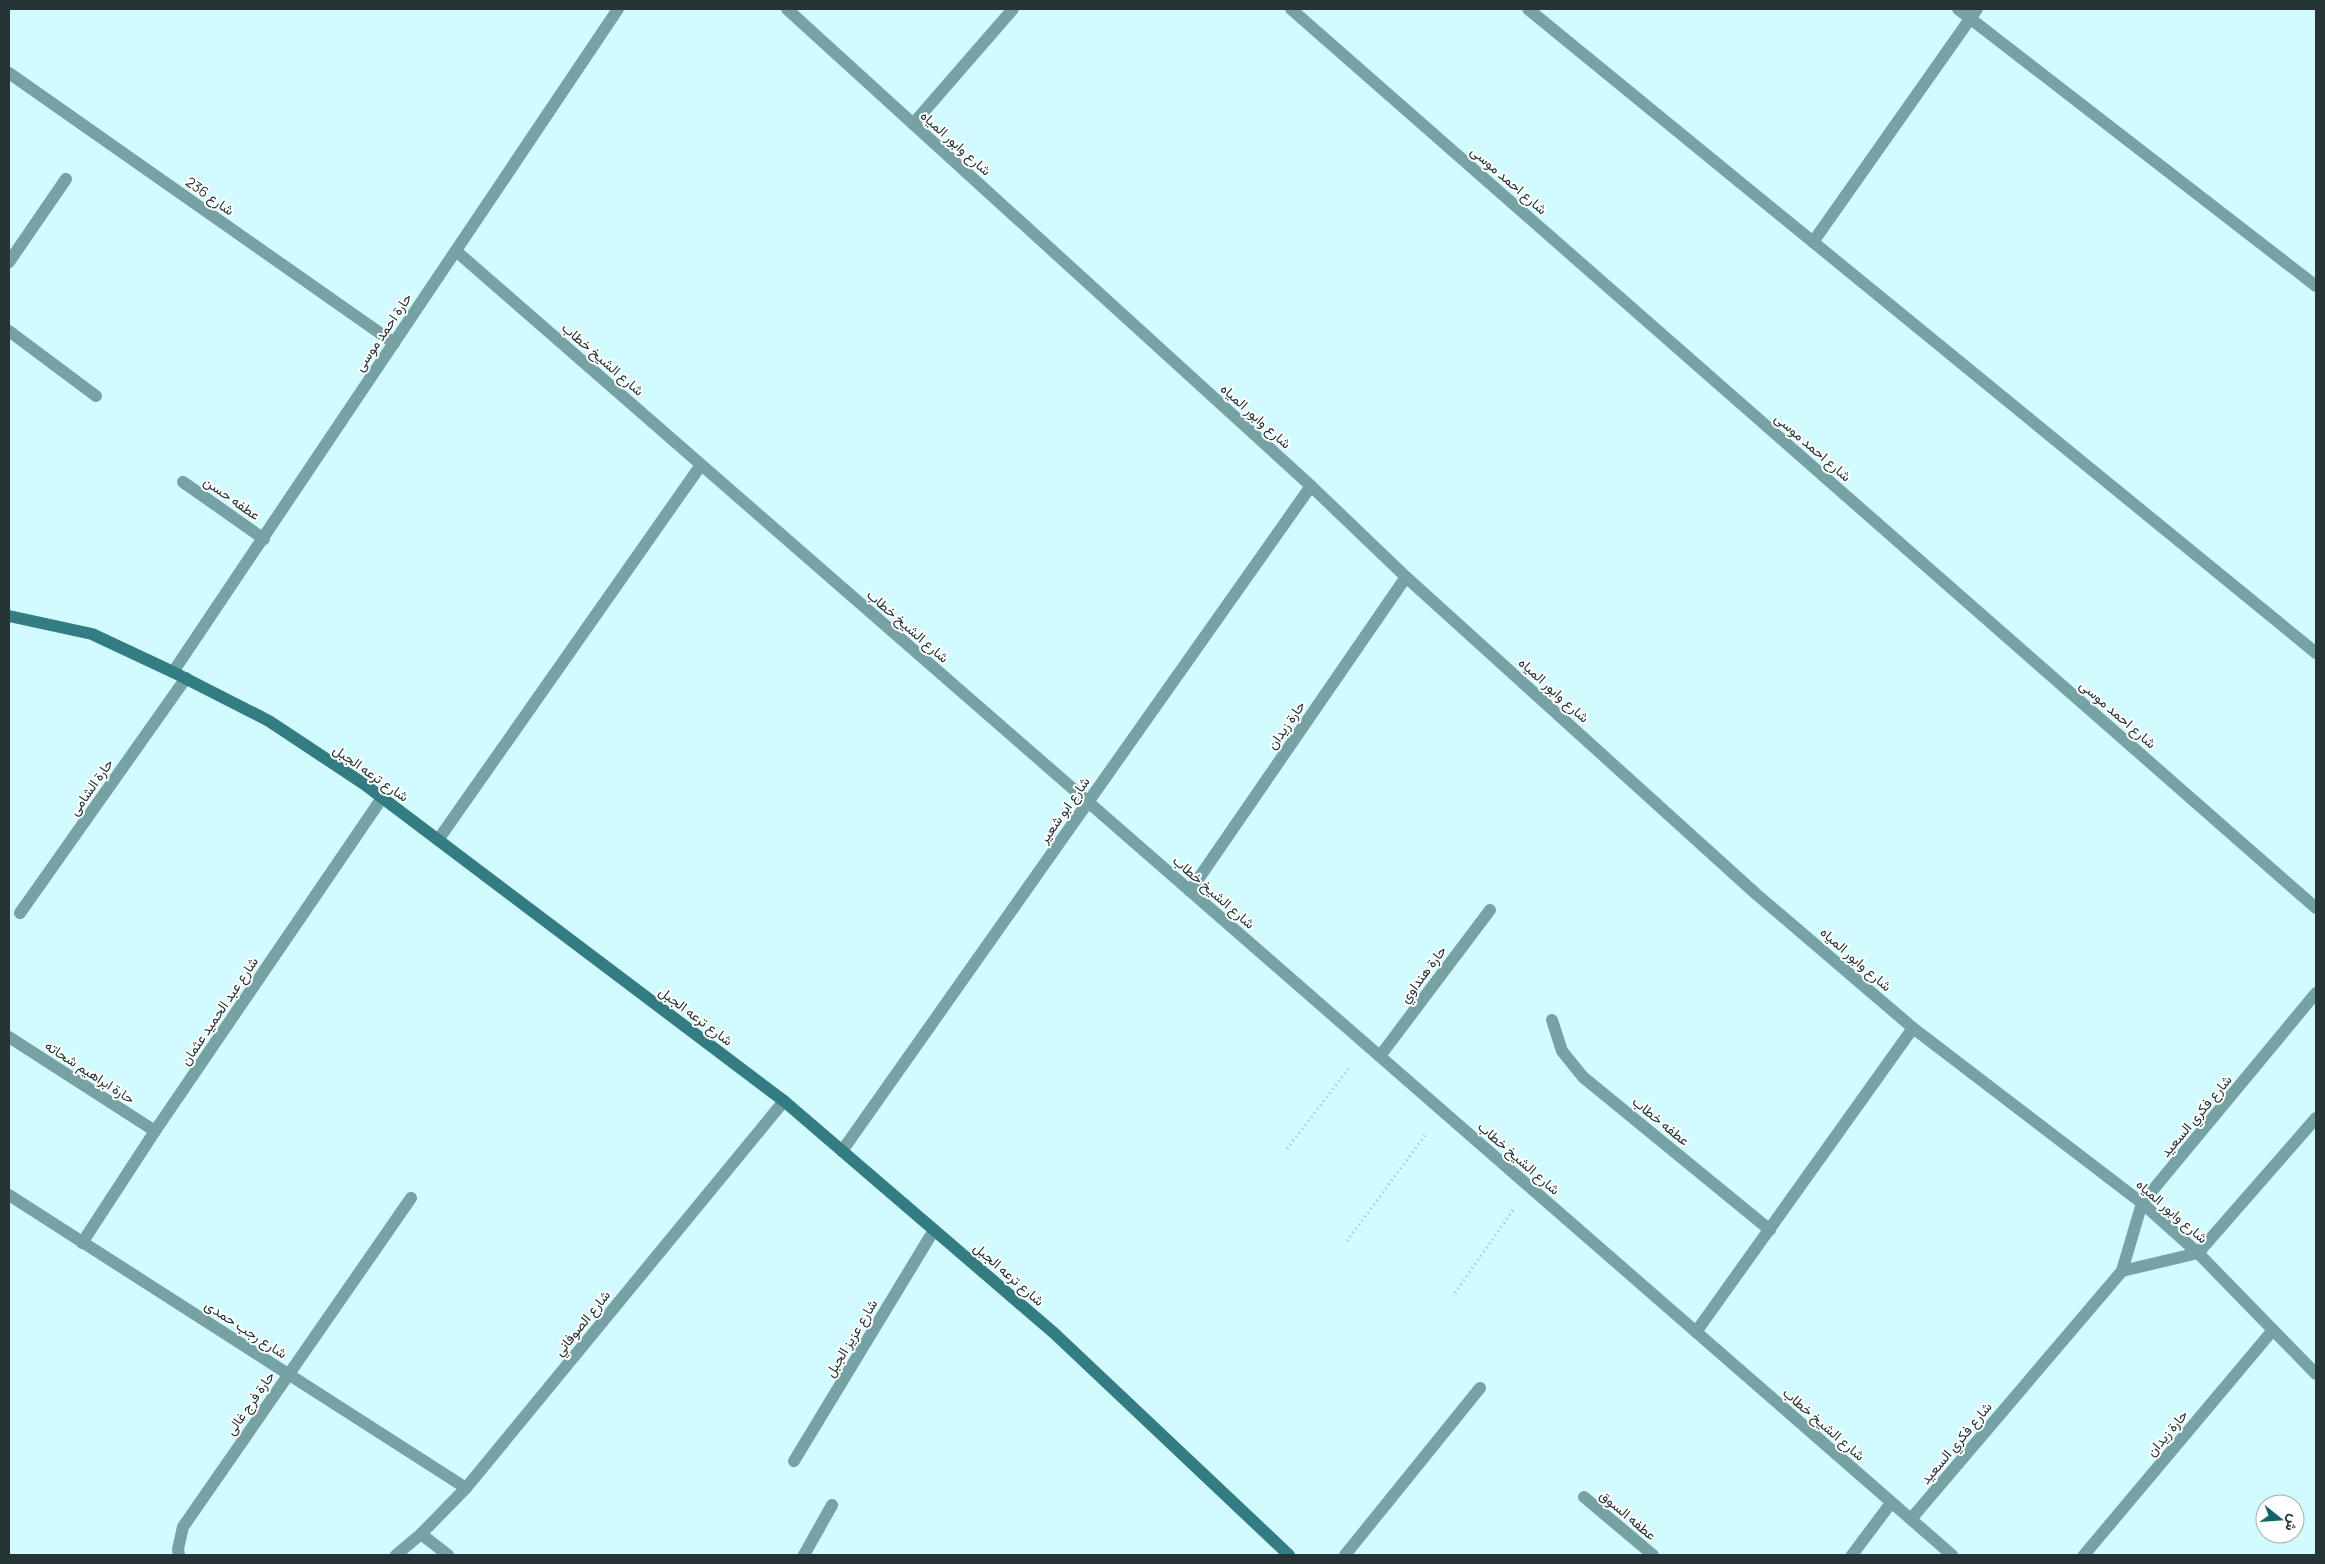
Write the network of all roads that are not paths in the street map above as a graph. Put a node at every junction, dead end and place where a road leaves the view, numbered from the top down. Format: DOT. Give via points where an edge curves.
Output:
graph roads {
  1 [pos="618,9"];
  2 [pos="787,9"];
  3 [pos="1013,9"];
  4 [pos="1291,9"];
  5 [pos="1528,9"];
  6 [pos="1958,9"];
  7 [pos="1974,13"];
  8 [pos="9,73"];
  9 [pos="913,124"];
  10 [pos="66,180"];
  11 [pos="1813,242"];
  12 [pos="456,251"];
  13 [pos="9,262"];
  14 [pos="2316,286"];
  15 [pos="9,331"];
  16 [pos="394,343"];
  17 [pos="96,396"];
  18 [pos="701,465"];
  19 [pos="182,482"];
  20 [pos="1310,486"];
  21 [pos="264,538"];
  22 [pos="1406,577"];
  23 [pos="9,616"];
  24 [pos="2316,653"];
  25 [pos="173,672"];
  26 [pos="186,678"];
  27 [pos="382,798"];
  28 [pos="1088,802"];
  29 [pos="438,840"];
  30 [pos="1190,891"];
  31 [pos="2316,908"];
  32 [pos="1490,910"];
  33 [pos="20,913"];
  34 [pos="2316,993"];
  35 [pos="1552,1020"];
  36 [pos="1913,1028"];
  37 [pos="9,1037"];
  38 [pos="1380,1056"];
  39 [pos="784,1101"];
  40 [pos="2316,1118"];
  41 [pos="155,1131"];
  42 [pos="842,1151"];
  43 [pos="9,1195"];
  44 [pos="411,1198"];
  45 [pos="2142,1204"];
  46 [pos="934,1230"];
  47 [pos="1770,1230"];
  48 [pos="82,1243"];
  49 [pos="2198,1253"];
  50 [pos="2122,1271"];
  51 [pos="2273,1330"];
  52 [pos="1696,1332"];
  53 [pos="288,1374"];
  54 [pos="2316,1374"];
  55 [pos="1480,1388"];
  56 [pos="794,1461"];
  57 [pos="466,1488"];
  58 [pos="1584,1497"];
  59 [pos="1891,1502"];
  60 [pos="832,1505"];
  61 [pos="1911,1520"];
  62 [pos="421,1534"];
  63 [pos="180,1555"];
  64 [pos="396,1555"];
  65 [pos="448,1555"];
  66 [pos="804,1555"];
  67 [pos="1289,1555"];
  68 [pos="1345,1555"];
  69 [pos="1653,1555"];
  70 [pos="1852,1555"];
  71 [pos="1952,1555"];
  72 [pos="2084,1555"];
  1 -- 12 [label="street, حارة احمد موسى"];
  2 -- 9 [label="street, شارع وابور المياه"];
  3 -- 9 [label="street"];
  4 -- 31 [label="street, شارع احمد موسى"];
  5 -- 11 [label="street"];
  6 -- 7 [label="street"];
  7 -- 11 [label="street"];
  7 -- 14 [label="street"];
  8 -- 16 [label="street, شارع 236"];
  9 -- 20 [label="street, شارع وابور المياه"];
  10 -- 13 [label="street"];
  11 -- 24 [label="street"];
  12 -- 16 [label="street, حارة احمد موسى"];
  12 -- 18 [label="street, شارع الشيخ خطاب"];
  15 -- 17 [label="street"];
  16 -- 21 [label="street, حارة احمد موسى"];
  18 -- 28 [label="street, شارع الشيخ خطاب"];
  18 -- 29 [label="street"];
  19 -- 21 [label="street, عطفه حسن"];
  20 -- 22 [label="street, شارع وابور المياه"];
  20 -- 28 [label="street, شارع ابو شعير"];
  21 -- 25 [label="street, حارة احمد موسى"];
  22 -- 30 [label="street, حارة زيدان"];
  22 -- 36 [label="street, شارع وابور المياه" via="1755,893"];
  23 -- 25 [label="street, شارع ترعه الجبل" via="92,634"];
  25 -- 26 [label="street, شارع ترعه الجبل"];
  26 -- 27 [label="street, شارع ترعه الجبل" via="269,721"];
  26 -- 33 [label="street, حارة الشامى"];
  27 -- 29 [label="street, شارع ترعه الجبل"];
  27 -- 41 [label="street, شارع عبد الحميد عثمان"];
  28 -- 30 [label="street, شارع الشيخ خطاب"];
  28 -- 42 [label="street, شارع ابو شعير"];
  29 -- 39 [label="street, شارع ترعه الجبل"];
  30 -- 38 [label="street, شارع الشيخ خطاب"];
  32 -- 38 [label="street, حارة هنداوي"];
  34 -- 45 [label="street, شارع فكري السعيد"];
  35 -- 47 [label="street, عطفه خطاب" via="1562,1051 1583,1078"];
  36 -- 45 [label="street, شارع وابور المياه"];
  36 -- 47 [label="street"];
  37 -- 41 [label="street, حارة ابراهيم شحاته"];
  38 -- 52 [label="street, شارع الشيخ خطاب"];
  39 -- 42 [label="street, شارع ترعه الجبل"];
  39 -- 57 [label="street, شارع الصوفاني"];
  40 -- 49 [label="street"];
  41 -- 48 [label="street, شارع عبد الحميد عثمان"];
  42 -- 46 [label="street, شارع ترعه الجبل"];
  43 -- 48 [label="street, شارع رجب حمدى"];
  44 -- 53 [label="street, حارة فرج غالى"];
  45 -- 49 [label="street, شارع وابور المياه"];
  45 -- 50 [label="street, شارع فكري السعيد"];
  46 -- 56 [label="street, شارع عزيز الجبل"];
  46 -- 67 [label="street, شارع ترعه الجبل" via="1054,1333"];
  47 -- 52 [label="street"];
  48 -- 53 [label="street, شارع رجب حمدى"];
  49 -- 50 [label="street"];
  49 -- 51 [label="street, شارع وابور المياه"];
  50 -- 61 [label="street, شارع فكري السعيد"];
  51 -- 54 [label="street, شارع وابور المياه"];
  51 -- 72 [label="street, حارة زيدان"];
  52 -- 59 [label="street, شارع الشيخ خطاب"];
  53 -- 57 [label="street, شارع رجب حمدى"];
  53 -- 63 [label="street, حارة فرج غالى" via="183,1527 178,1549"];
  55 -- 68 [label="street"];
  57 -- 62 [label="street, شارع الصوفاني"];
  58 -- 69 [label="street, عطفه السوق"];
  59 -- 61 [label="street, شارع الشيخ خطاب"];
  59 -- 70 [label="street"];
  60 -- 66 [label="street"];
  61 -- 71 [label="street, شارع الشيخ خطاب"];
  62 -- 64 [label="street, شارع الصوفاني"];
  62 -- 65 [label="street"];
}
